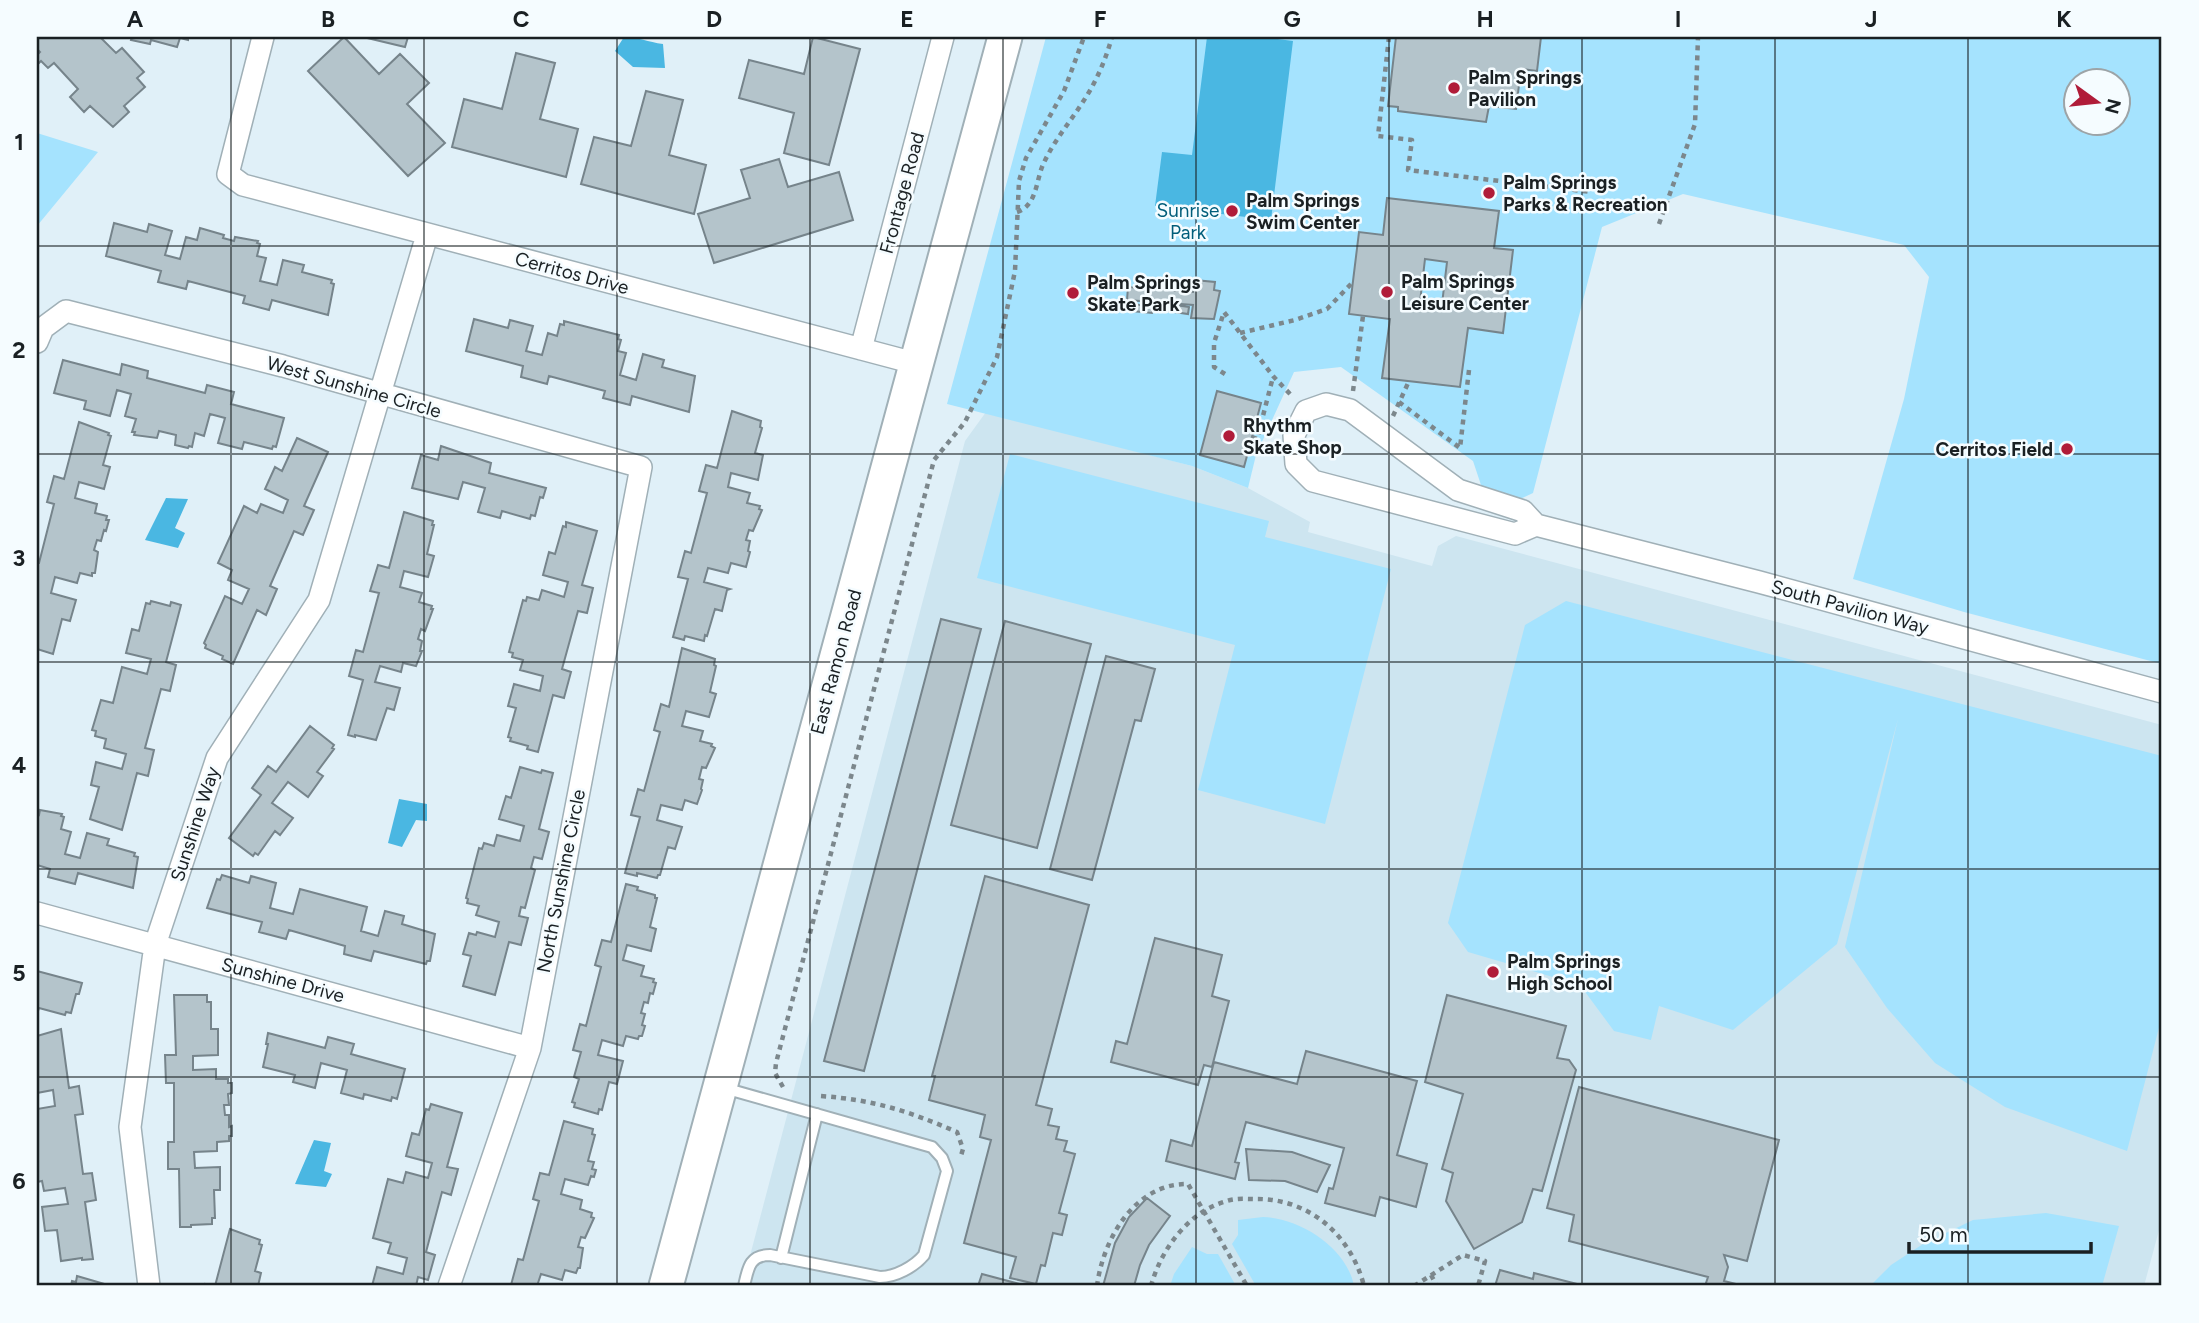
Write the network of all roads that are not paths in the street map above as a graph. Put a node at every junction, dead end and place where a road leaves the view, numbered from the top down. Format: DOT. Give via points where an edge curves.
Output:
graph roads {
  1 [pos="263,37"];
  2 [pos="943,37"];
  3 [pos="1005,37"];
  4 [pos="427,235"];
  5 [pos="37,342"];
  6 [pos="861,349"];
  7 [pos="918,364"];
  8 [pos="380,394"];
  9 [pos="640,467"];
  10 [pos="1536,525"];
  11 [pos="2162,692"];
  12 [pos="37,912"];
  13 [pos="155,945"];
  14 [pos="530,1048"];
  15 [pos="719,1087"];
  16 [pos="817,1114"];
  17 [pos="781,1258"];
  18 [pos="149,1286"];
  19 [pos="449,1286"];
  20 [pos="666,1286"];
  21 [pos="744,1286"];
  1 -- 4 [label="street, Cerritos Drive" via="228,174 243,186"];
  2 -- 6 [label="street, Frontage Road"];
  3 -- 7 [label="main road, East Ramon Road"];
  4 -- 6 [label="street, Cerritos Drive"];
  4 -- 8 [label="street"];
  5 -- 8 [label="street, West Sunshine Circle" via="43,328 66,311"];
  6 -- 7 [label="street, Cerritos Drive"];
  7 -- 15 [label="main road, East Ramon Road"];
  8 -- 9 [label="street, West Sunshine Circle"];
  8 -- 13 [label="street, Sunshine Way" via="319,600 217,758"];
  9 -- 14 [label="street, North Sunshine Circle"];
  10 -- 10 [label="street, South Pavilion Way" via="1515,534 1314,481 1296,464 1294,435 1306,411 1326,404 1350,410 1458,490 1523,510"];
  10 -- 11 [label="street, South Pavilion Way"];
  12 -- 13 [label="street, Sunshine Drive"];
  13 -- 14 [label="street, Sunshine Drive"];
  13 -- 18 [label="street, Sunshine Way" via="130,1127"];
  14 -- 19 [label="street, North Sunshine Circle"];
  15 -- 16 [label="lane"];
  15 -- 20 [label="main road, East Ramon Road"];
  16 -- 17 [label="lane"];
  16 -- 17 [label="lane" via="932,1147 947,1171 924,1255 899,1273 880,1277"];
  17 -- 21 [label="lane" via="759,1255 752,1260"];
}
